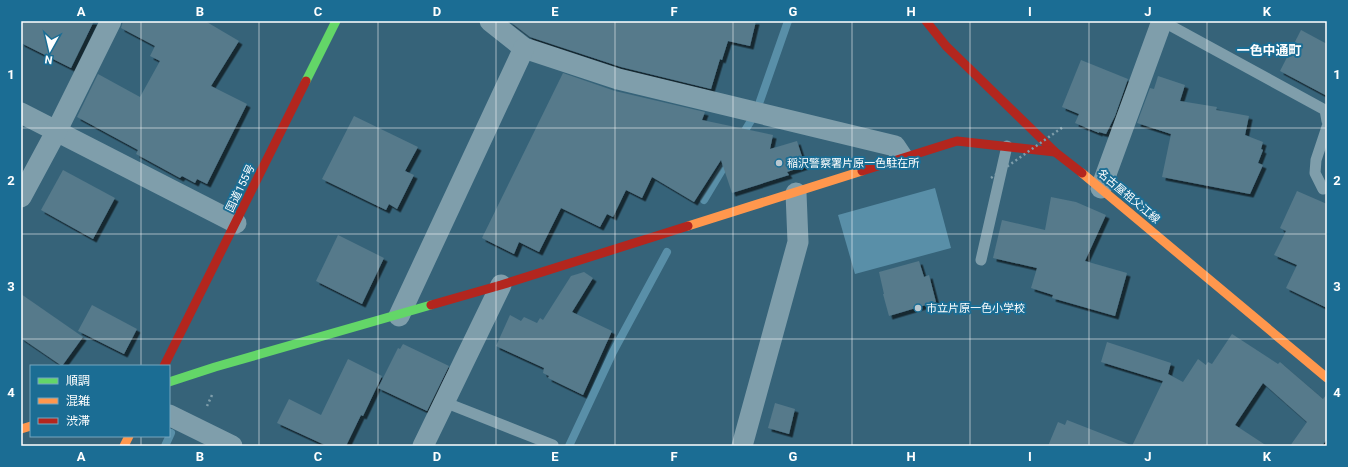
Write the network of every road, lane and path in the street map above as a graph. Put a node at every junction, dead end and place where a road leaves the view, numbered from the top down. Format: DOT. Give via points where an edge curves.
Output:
graph roads {
  1 [pos="112,21"];
  2 [pos="336,21"];
  3 [pos="490,21"];
  4 [pos="926,21"];
  5 [pos="1162,21"];
  6 [pos="524,48"];
  7 [pos="21,113"];
  8 [pos="1327,121"];
  9 [pos="1063,127"];
  10 [pos="1327,127"];
  11 [pos="56,132"];
  12 [pos="1007,146"];
  13 [pos="1055,152"];
  14 [pos="903,158"];
  15 [pos="991,178"];
  16 [pos="1101,188"];
  17 [pos="1323,189"];
  18 [pos="796,193"];
  19 [pos="21,197"];
  20 [pos="236,223"];
  21 [pos="981,260"];
  22 [pos="501,285"];
  23 [pos="399,316"];
  24 [pos="165,365"];
  25 [pos="1327,378"];
  26 [pos="170,382"];
  27 [pos="214,392"];
  28 [pos="444,402"];
  29 [pos="205,409"];
  30 [pos="170,415"];
  31 [pos="128,437"];
  32 [pos="124,446"];
  33 [pos="232,446"];
  34 [pos="423,446"];
  35 [pos="553,446"];
  36 [pos="742,446"];
  1 -- 11 [label="street"];
  2 -- 20 [label="main road, 国道155号"];
  3 -- 6 [label="street"];
  4 -- 13 [label="main road, 名古屋祖父江線" via="946,46"];
  5 -- 8 [label="lane" via="1325,110"];
  5 -- 16 [label="street"];
  6 -- 14 [label="street" via="618,79 896,146"];
  6 -- 23 [label="street"];
  7 -- 11 [label="street"];
  9 -- 15 [label="path, bridge"];
  10 -- 17 [label="lane" via="1316,160 1315,173"];
  11 -- 19 [label="street"];
  11 -- 20 [label="street"];
  12 -- 13 [label="main road"];
  12 -- 14 [label="main road" via="957,141"];
  12 -- 21 [label="lane"];
  13 -- 16 [label="main road, 名古屋祖父江線"];
  14 -- 18 [label="main road"];
  16 -- 25 [label="main road, 名古屋祖父江線"];
  18 -- 22 [label="main road"];
  18 -- 36 [label="street" via="798,242"];
  20 -- 24 [label="main road, 国道155号"];
  22 -- 23 [label="main road"];
  22 -- 28 [label="street"];
  23 -- 26 [label="main road"];
  27 -- 29 [label="path"];
  28 -- 34 [label="street"];
  28 -- 35 [label="lane"];
  30 -- 33 [label="street"];
  31 -- 32 [label="main road"];
}
